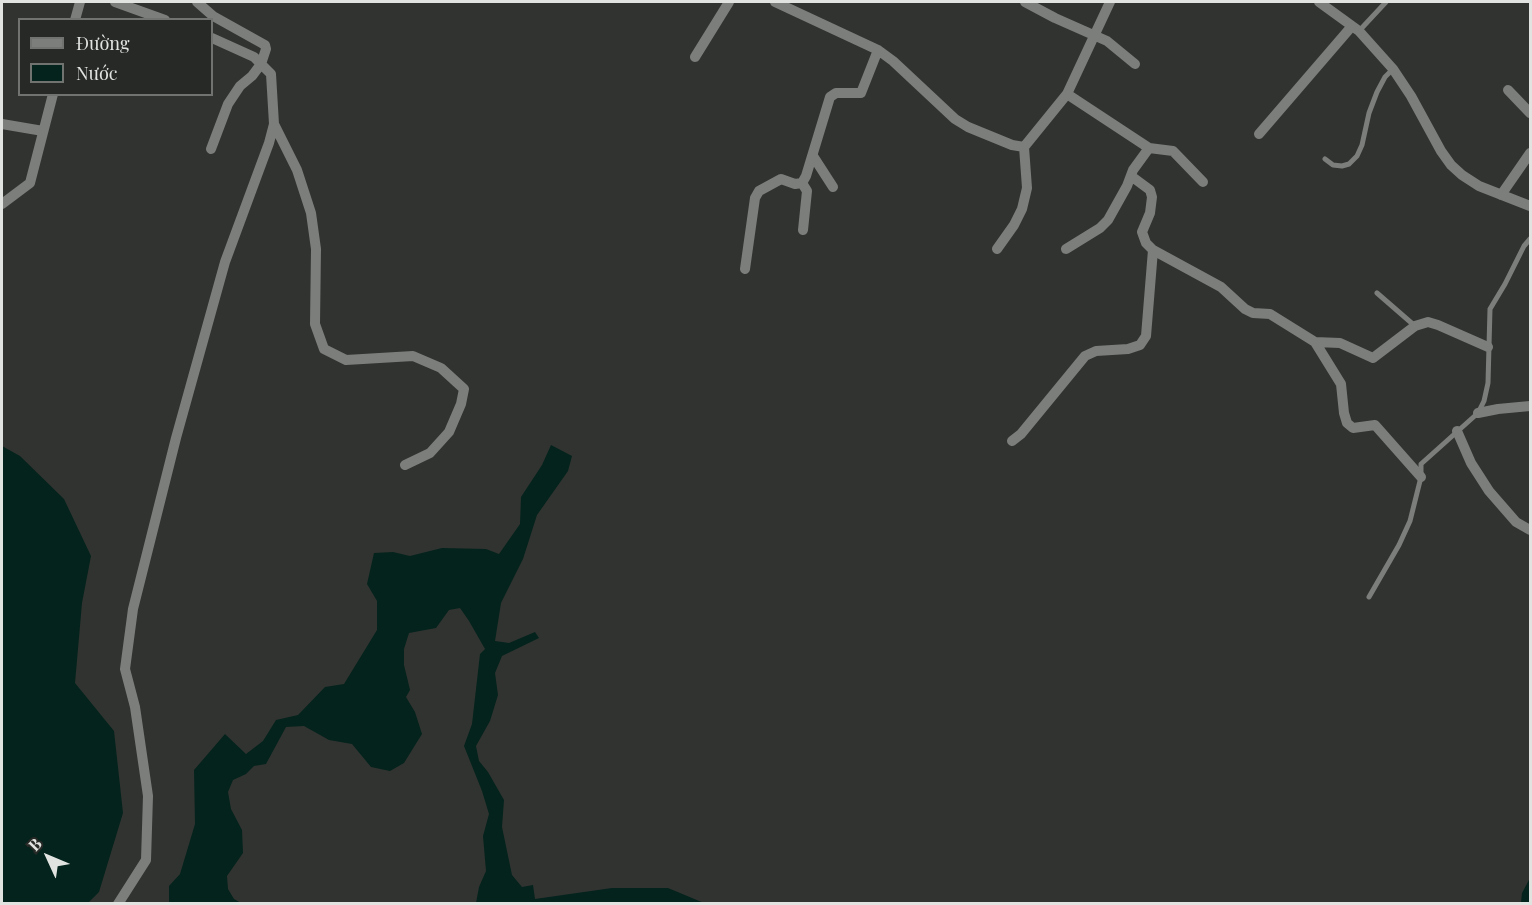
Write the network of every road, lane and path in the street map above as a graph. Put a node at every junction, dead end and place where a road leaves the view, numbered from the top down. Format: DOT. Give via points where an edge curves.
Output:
graph roads {
  1 [pos="80,2"];
  2 [pos="115,2"];
  3 [pos="196,2"];
  4 [pos="729,2"];
  5 [pos="775,2"];
  6 [pos="1025,2"];
  7 [pos="1110,2"];
  8 [pos="1319,2"];
  9 [pos="1386,3"];
  10 [pos="76,18"];
  11 [pos="159,18"];
  12 [pos="1355,29"];
  13 [pos="1093,34"];
  14 [pos="213,38"];
  15 [pos="878,50"];
  16 [pos="695,57"];
  17 [pos="261,64"];
  18 [pos="1135,64"];
  19 [pos="1393,69"];
  20 [pos="1508,90"];
  21 [pos="1067,94"];
  22 [pos="52,96"];
  23 [pos="1530,113"];
  24 [pos="2,124"];
  25 [pos="274,124"];
  26 [pos="43,131"];
  27 [pos="1259,134"];
  28 [pos="1024,147"];
  29 [pos="211,148"];
  30 [pos="1149,148"];
  31 [pos="1530,153"];
  32 [pos="813,156"];
  33 [pos="1325,159"];
  34 [pos="1131,176"];
  35 [pos="1203,182"];
  36 [pos="802,183"];
  37 [pos="833,187"];
  38 [pos="1501,195"];
  39 [pos="2,204"];
  40 [pos="1530,206"];
  41 [pos="802,230"];
  42 [pos="1530,239"];
  43 [pos="997,249"];
  44 [pos="1066,249"];
  45 [pos="1153,250"];
  46 [pos="745,269"];
  47 [pos="1377,293"];
  48 [pos="1415,326"];
  49 [pos="1315,342"];
  50 [pos="1488,347"];
  51 [pos="1530,406"];
  52 [pos="1478,413"];
  53 [pos="1457,431"];
  54 [pos="1012,441"];
  55 [pos="405,465"];
  56 [pos="1421,477"];
  57 [pos="1530,530"];
  58 [pos="1369,597"];
  59 [pos="118,903"];
  1 -- 10 [label="street"];
  2 -- 11 [label="street"];
  3 -- 17 [label="street" via="265,45"];
  4 -- 16 [label="street"];
  5 -- 15 [label="street"];
  6 -- 13 [label="street"];
  7 -- 13 [label="street"];
  8 -- 12 [label="street"];
  9 -- 12 [label="lane"];
  12 -- 19 [label="street"];
  12 -- 27 [label="street"];
  13 -- 18 [label="street"];
  13 -- 21 [label="street"];
  14 -- 17 [label="street"];
  15 -- 28 [label="street" via="956,119 991,137"];
  15 -- 32 [label="street" via="861,93 836,93 830,97"];
  17 -- 25 [label="street" via="271,74"];
  17 -- 29 [label="street" via="228,104"];
  19 -- 33 [label="lane" via="1377,92 1357,156 1342,166"];
  19 -- 38 [label="street" via="1451,165 1479,186"];
  20 -- 23 [label="street"];
  21 -- 28 [label="street"];
  21 -- 30 [label="street"];
  22 -- 26 [label="street"];
  24 -- 26 [label="street"];
  25 -- 55 [label="street" via="297,170 311,213 316,249 315,324 324,349 346,360 413,356 441,368 464,389 449,432 430,453"];
  25 -- 59 [label="street" via="225,262 133,609 125,669 135,707 148,796 146,860"];
  26 -- 39 [label="street" via="30,183"];
  28 -- 43 [label="street" via="1027,188 1022,209"];
  30 -- 34 [label="street"];
  30 -- 35 [label="street" via="1173,151"];
  31 -- 38 [label="street"];
  32 -- 36 [label="street"];
  32 -- 37 [label="street"];
  34 -- 44 [label="street" via="1108,220"];
  34 -- 45 [label="street" via="1150,190 1149,213 1142,232"];
  36 -- 41 [label="street" via="807,191"];
  36 -- 46 [label="street" via="781,179 759,191"];
  38 -- 40 [label="street"];
  42 -- 50 [label="lane" via="1490,309"];
  45 -- 49 [label="street" via="1221,287 1245,309 1270,314"];
  45 -- 54 [label="street" via="1146,336 1140,345 1085,356"];
  47 -- 48 [label="lane"];
  48 -- 49 [label="street" via="1373,358 1340,343"];
  48 -- 50 [label="street" via="1428,322"];
  49 -- 56 [label="street" via="1341,384 1347,423 1353,428 1375,425"];
  50 -- 52 [label="lane" via="1488,383"];
  51 -- 52 [label="street"];
  52 -- 53 [label="lane"];
  53 -- 56 [label="lane" via="1420,464"];
  53 -- 57 [label="street" via="1489,492 1516,522"];
  56 -- 58 [label="lane" via="1406,532"];
}
